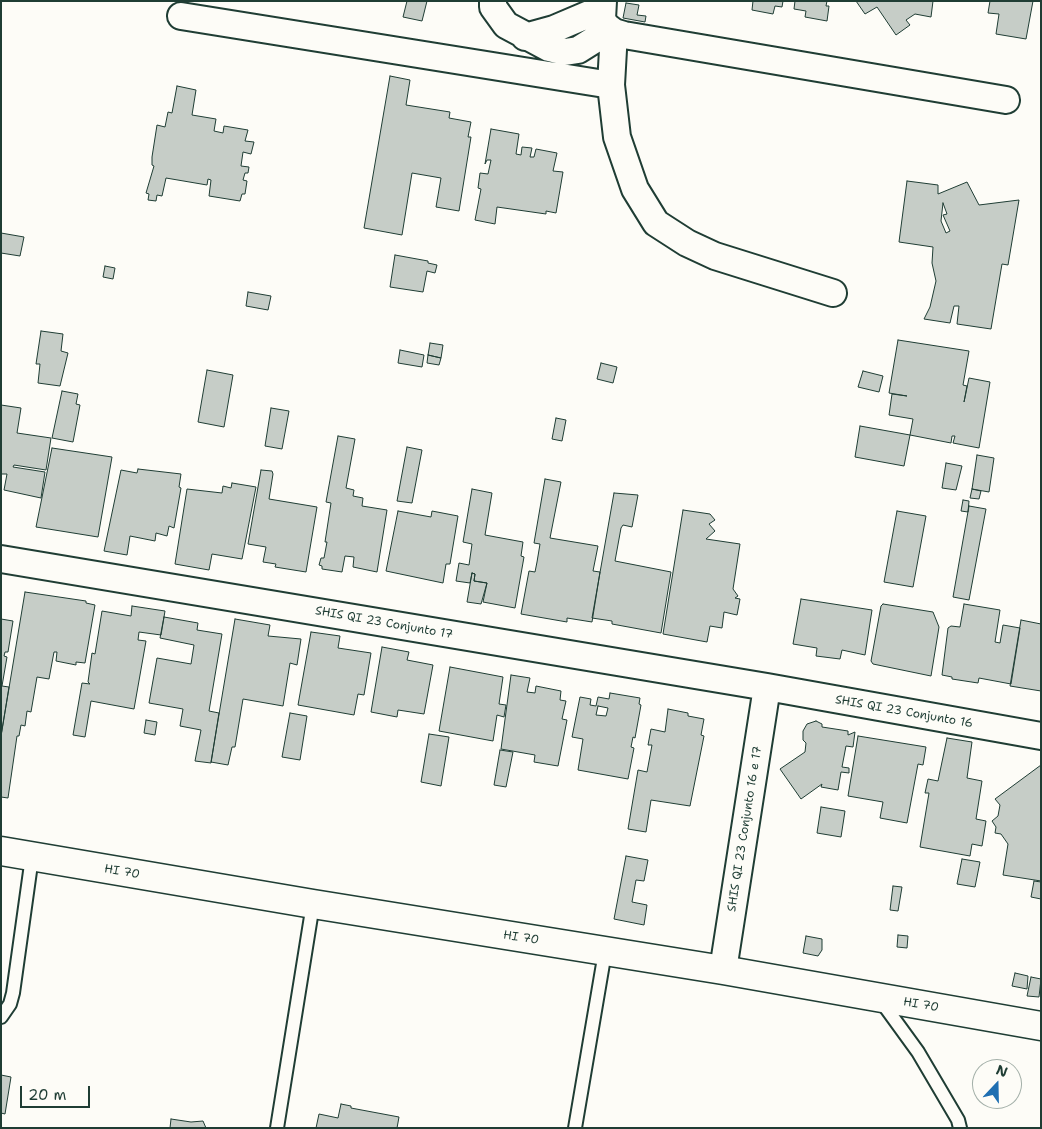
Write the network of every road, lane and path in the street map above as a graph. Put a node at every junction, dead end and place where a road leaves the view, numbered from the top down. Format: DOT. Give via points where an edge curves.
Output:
graph roads {
  1 [pos="493,1"];
  2 [pos="181,16"];
  3 [pos="606,17"];
  4 [pos="611,85"];
  5 [pos="1006,100"];
  6 [pos="833,293"];
  7 [pos="1,559"];
  8 [pos="767,687"];
  9 [pos="1041,736"];
  10 [pos="1,851"];
  11 [pos="32,857"];
  12 [pos="313,904"];
  13 [pos="605,952"];
  14 [pos="722,970"];
  15 [pos="878,997"];
  16 [pos="1,1016"];
  17 [pos="1041,1026"];
  18 [pos="277,1128"];
  19 [pos="575,1128"];
  20 [pos="960,1128"];
  1 -- 3 [label="street" via="493,7 506,25 525,37"];
  2 -- 4 [label="street"];
  3 -- 4 [label="street"];
  3 -- 5 [label="street"];
  4 -- 6 [label="street" via="617,137 635,189 656,223 715,256"];
  7 -- 8 [label="street, SHIS QI 23 Conjunto 17"];
  8 -- 9 [label="street, SHIS QI 23 Conjunto 16"];
  8 -- 14 [label="street, SHIS QI 23 Conjunto 16 e 17"];
  10 -- 11 [label="street, HI 70"];
  11 -- 12 [label="street, HI 70"];
  11 -- 16 [label="lane" via="11,999"];
  12 -- 13 [label="street, HI 70"];
  12 -- 18 [label="lane"];
  13 -- 14 [label="street, HI 70"];
  13 -- 19 [label="lane"];
  14 -- 15 [label="street, HI 70"];
  15 -- 17 [label="street, HI 70"];
  15 -- 20 [label="lane" via="918,1052"];
}
